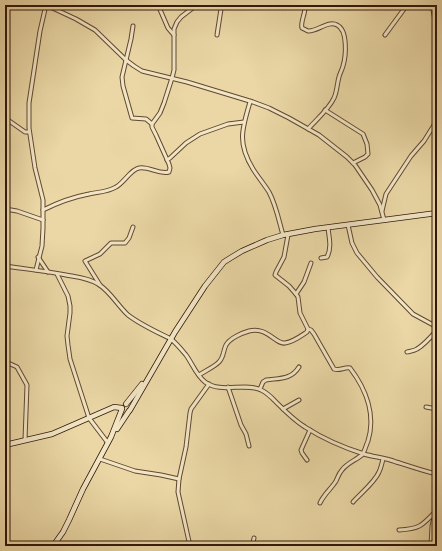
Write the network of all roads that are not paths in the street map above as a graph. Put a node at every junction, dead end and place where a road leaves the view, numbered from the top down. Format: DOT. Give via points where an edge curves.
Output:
graph roads {
  1 [pos="46,5"];
  2 [pos="158,5"];
  3 [pos="222,5"];
  4 [pos="306,5"];
  5 [pos="407,5"];
  6 [pos="430,5"];
  7 [pos="194,8"];
  8 [pos="133,26"];
  9 [pos="437,30"];
  10 [pos="218,35"];
  11 [pos="385,35"];
  12 [pos="174,36"];
  13 [pos="126,60"];
  14 [pos="172,78"];
  15 [pos="250,102"];
  16 [pos="325,110"];
  17 [pos="5,118"];
  18 [pos="244,122"];
  19 [pos="152,124"];
  20 [pos="434,124"];
  21 [pos="308,129"];
  22 [pos="30,132"];
  23 [pos="167,160"];
  24 [pos="353,163"];
  25 [pos="5,209"];
  26 [pos="43,210"];
  27 [pos="382,211"];
  28 [pos="437,212"];
  29 [pos="43,220"];
  30 [pos="384,220"];
  31 [pos="348,225"];
  32 [pos="133,227"];
  33 [pos="328,228"];
  34 [pos="286,235"];
  35 [pos="38,257"];
  36 [pos="321,258"];
  37 [pos="310,263"];
  38 [pos="5,266"];
  39 [pos="36,270"];
  40 [pos="48,272"];
  41 [pos="56,273"];
  42 [pos="100,285"];
  43 [pos="296,294"];
  44 [pos="308,328"];
  45 [pos="437,328"];
  46 [pos="171,339"];
  47 [pos="407,352"];
  48 [pos="6,362"];
  49 [pos="299,367"];
  50 [pos="151,373"];
  51 [pos="199,375"];
  52 [pos="208,384"];
  53 [pos="228,387"];
  54 [pos="260,389"];
  55 [pos="299,400"];
  56 [pos="124,407"];
  57 [pos="426,407"];
  58 [pos="283,409"];
  59 [pos="437,409"];
  60 [pos="129,410"];
  61 [pos="89,418"];
  62 [pos="310,430"];
  63 [pos="111,437"];
  64 [pos="25,440"];
  65 [pos="108,443"];
  66 [pos="5,445"];
  67 [pos="249,446"];
  68 [pos="363,454"];
  69 [pos="100,459"];
  70 [pos="383,459"];
  71 [pos="307,460"];
  72 [pos="437,474"];
  73 [pos="179,479"];
  74 [pos="353,502"];
  75 [pos="320,503"];
  76 [pos="437,505"];
  77 [pos="435,512"];
  78 [pos="399,530"];
  79 [pos="254,538"];
  80 [pos="53,546"];
  81 [pos="190,546"];
  82 [pos="252,546"];
  83 [pos="431,546"];
  1 -- 13 [label="street" via="95,30"];
  1 -- 22 [label="street" via="29,103"];
  2 -- 12 [label="street"];
  3 -- 10 [label="street"];
  4 -- 16 [label="street" via="302,28 308,31 335,24 340,26 346,45 335,97"];
  5 -- 11 [label="street"];
  6 -- 9 [label="street"];
  7 -- 12 [label="street" via="177,22"];
  8 -- 13 [label="street"];
  12 -- 14 [label="street"];
  13 -- 14 [label="street" via="142,71"];
  13 -- 19 [label="street" via="122,77 131,116 133,119 146,119"];
  14 -- 15 [label="street"];
  14 -- 19 [label="street" via="160,113"];
  15 -- 18 [label="street"];
  15 -- 21 [label="street" via="269,108"];
  16 -- 21 [label="street"];
  16 -- 24 [label="street" via="363,134 368,154"];
  17 -- 22 [label="street" via="25,132"];
  18 -- 23 [label="street" via="228,124 200,134"];
  18 -- 34 [label="street" via="242,146 252,168 272,198"];
  19 -- 23 [label="street"];
  20 -- 27 [label="street" via="388,190"];
  21 -- 24 [label="street"];
  22 -- 26 [label="street"];
  23 -- 26 [label="street" via="169,172 164,174 138,168 116,187 69,199"];
  24 -- 27 [label="street" via="372,190"];
  25 -- 29 [label="street"];
  26 -- 29 [label="street"];
  27 -- 30 [label="street"];
  28 -- 30 [label="main road"];
  29 -- 35 [label="street" via="42,246"];
  30 -- 31 [label="main road"];
  31 -- 33 [label="main road"];
  31 -- 45 [label="street" via="352,243 377,277 413,314"];
  32 -- 42 [label="street" via="125,243 111,243 100,254 85,261"];
  33 -- 34 [label="main road"];
  33 -- 36 [label="street" via="329,254 328,257"];
  34 -- 43 [label="street" via="284,258 275,276"];
  34 -- 46 [label="main road" via="267,240 224,262 205,286"];
  35 -- 39 [label="street"];
  35 -- 40 [label="street"];
  37 -- 43 [label="street" via="304,282"];
  38 -- 39 [label="street"];
  39 -- 40 [label="street"];
  40 -- 41 [label="street"];
  41 -- 42 [label="street" via="94,281"];
  41 -- 61 [label="street" via="68,296 70,359"];
  42 -- 46 [label="street" via="128,314"];
  43 -- 44 [label="street" via="300,313"];
  44 -- 51 [label="street" via="307,332 285,343 260,330 247,332 229,341 220,362"];
  44 -- 68 [label="street" via="334,369 350,368 366,397 371,422"];
  45 -- 47 [label="street" via="416,350"];
  46 -- 50 [label="main road"];
  46 -- 51 [label="street" via="180,347"];
  48 -- 64 [label="street" via="17,367 27,384"];
  49 -- 54 [label="street" via="287,377 266,380"];
  50 -- 56 [label="main road"];
  50 -- 60 [label="main road"];
  51 -- 52 [label="street"];
  52 -- 53 [label="street"];
  52 -- 73 [label="street" via="191,409"];
  53 -- 54 [label="street"];
  53 -- 67 [label="street"];
  54 -- 58 [label="street"];
  55 -- 58 [label="street"];
  56 -- 60 [label="main road" via="130,406"];
  56 -- 61 [label="main road" via="114,407"];
  56 -- 63 [label="main road"];
  57 -- 59 [label="street"];
  58 -- 62 [label="street"];
  60 -- 63 [label="main road"];
  61 -- 64 [label="main road" via="52,434"];
  61 -- 65 [label="street"];
  62 -- 68 [label="street"];
  62 -- 71 [label="street" via="301,450"];
  63 -- 65 [label="main road"];
  64 -- 66 [label="main road"];
  65 -- 69 [label="main road"];
  68 -- 70 [label="street"];
  68 -- 75 [label="street" via="342,469"];
  69 -- 73 [label="street" via="135,471"];
  69 -- 80 [label="main road" via="63,532"];
  70 -- 72 [label="street"];
  70 -- 74 [label="street" via="374,480"];
  73 -- 81 [label="street" via="178,492"];
  76 -- 77 [label="street"];
  77 -- 78 [label="street" via="421,526"];
  77 -- 83 [label="street"];
  79 -- 82 [label="street"];
}
